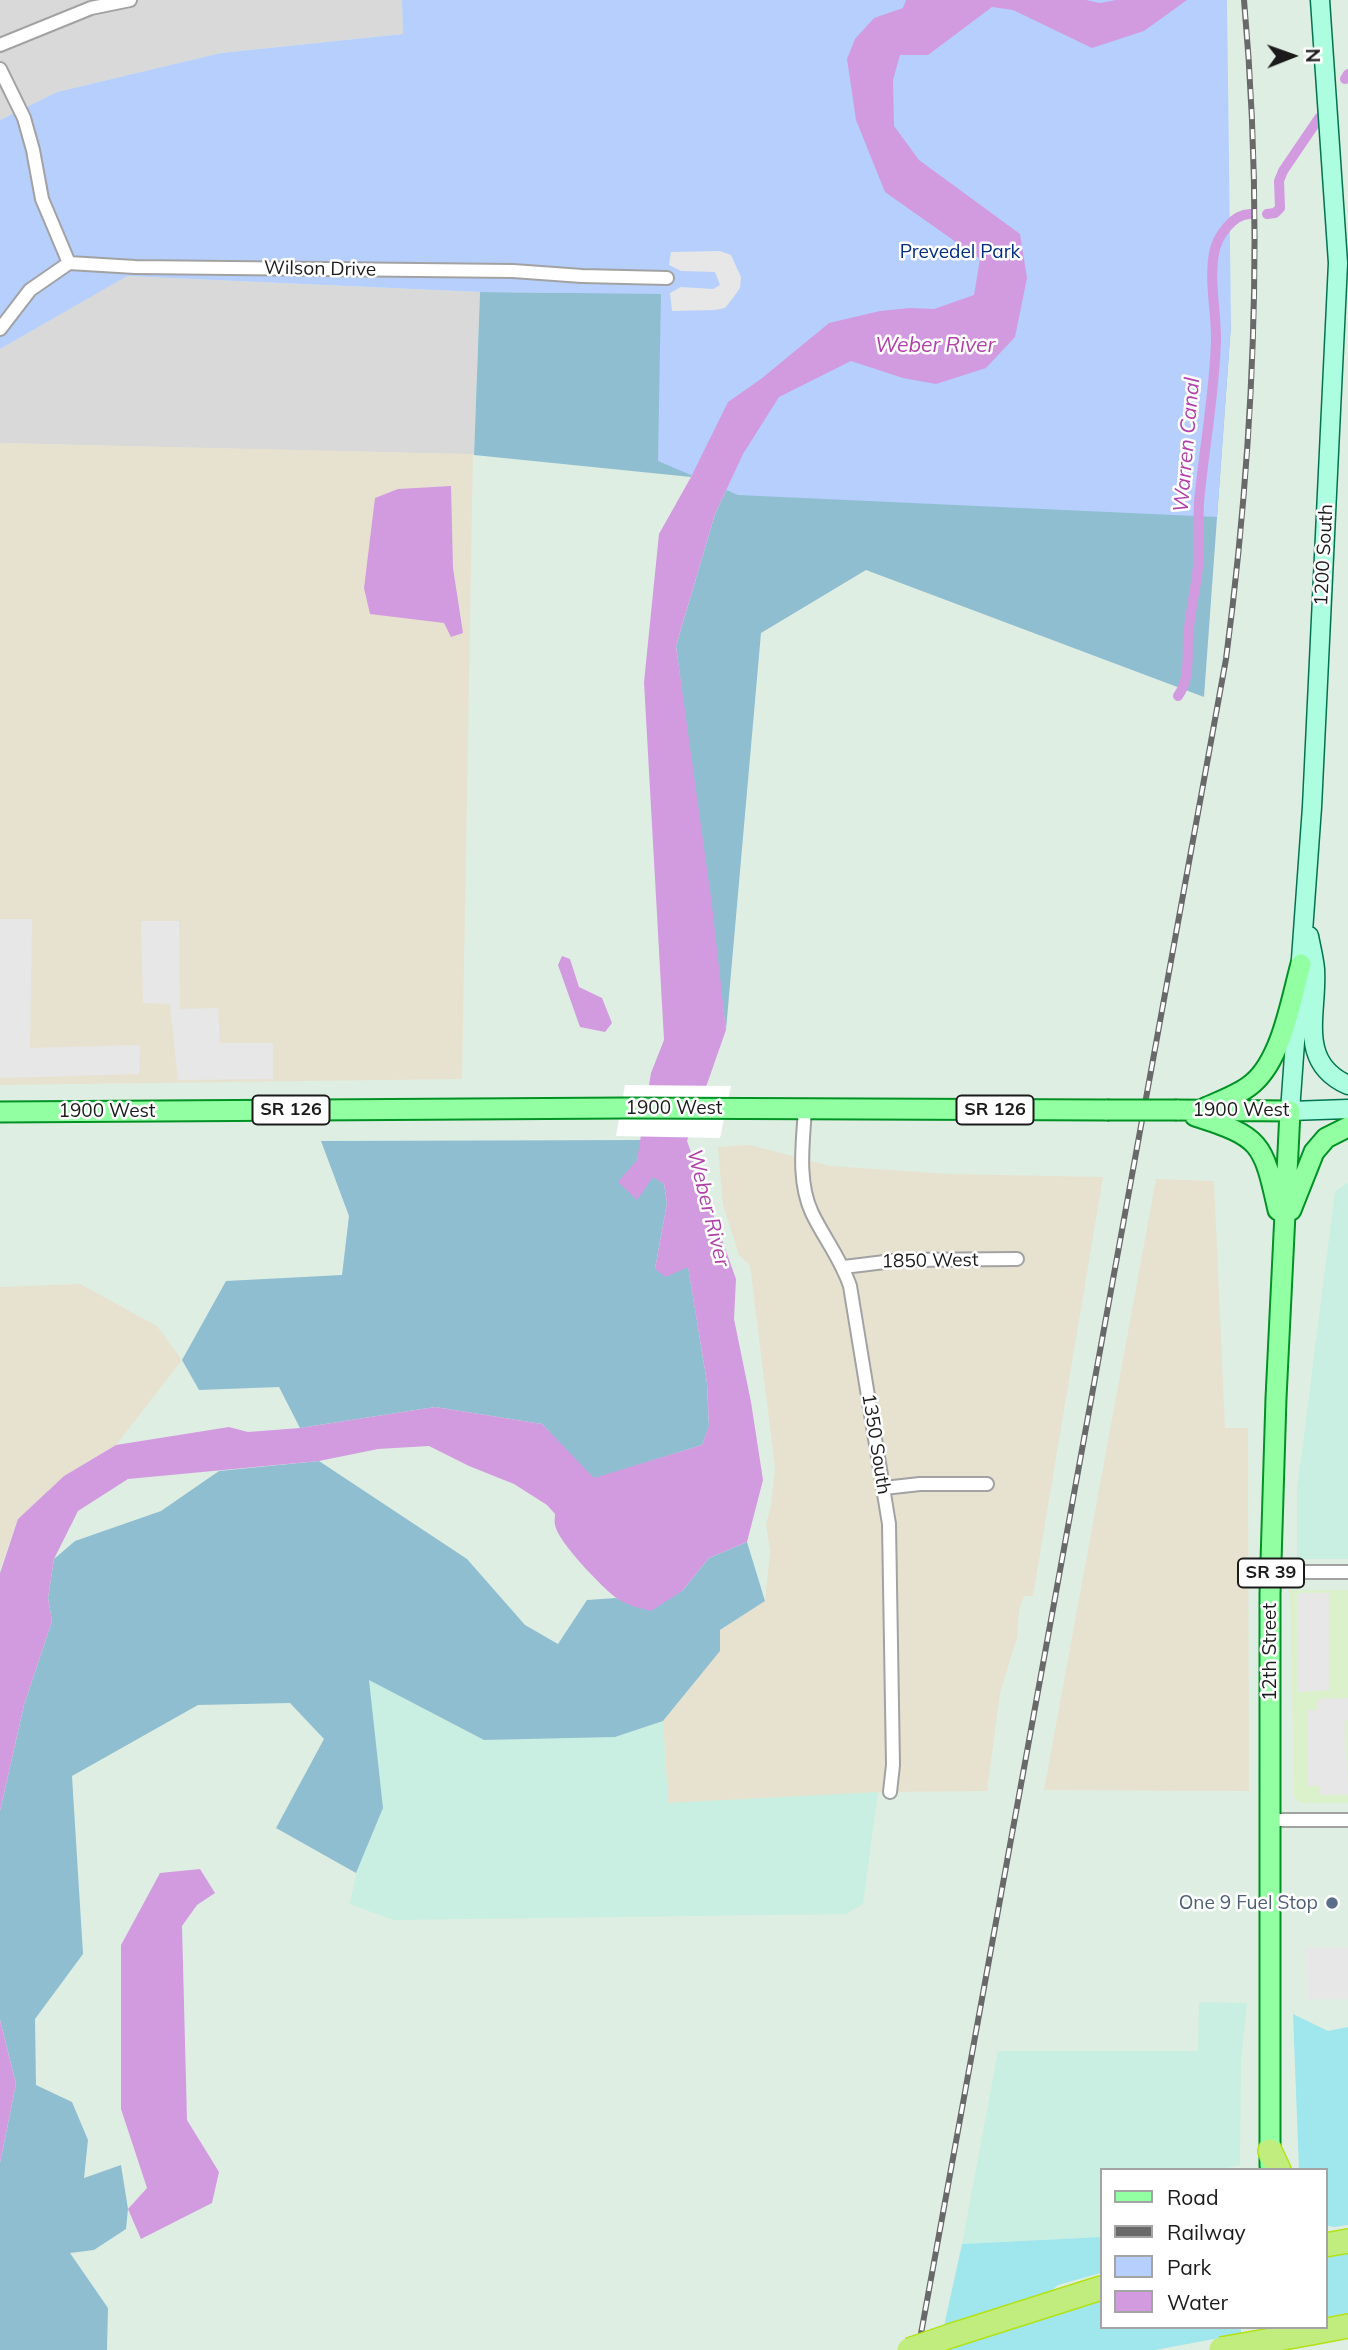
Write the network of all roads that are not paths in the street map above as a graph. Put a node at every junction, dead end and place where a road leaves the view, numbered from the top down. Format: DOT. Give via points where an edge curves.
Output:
graph roads {
  1 [pos="130,0"];
  2 [pos="1320,0"];
  3 [pos="0,45"];
  4 [pos="0,69"];
  5 [pos="69,263"];
  6 [pos="667,278"];
  7 [pos="0,329"];
  8 [pos="1304,912"];
  9 [pos="1301,964"];
  10 [pos="1348,1085"];
  11 [pos="805,1109"];
  12 [pos="1348,1109"];
  13 [pos="1177,1110"];
  14 [pos="1202,1110"];
  15 [pos="1290,1111"];
  16 [pos="0,1112"];
  17 [pos="1348,1128"];
  18 [pos="1283,1235"];
  19 [pos="1017,1259"];
  20 [pos="844,1267"];
  21 [pos="987,1484"];
  22 [pos="884,1488"];
  23 [pos="1348,1572"];
  24 [pos="1271,1573"];
  25 [pos="890,1792"];
  26 [pos="1270,1820"];
  27 [pos="1348,1820"];
  28 [pos="1273,2164"];
  29 [pos="1327,2232"];
  30 [pos="1348,2232"];
  31 [pos="1348,2241"];
  32 [pos="1327,2245"];
  33 [pos="1100,2288"];
  34 [pos="1348,2326"];
  35 [pos="1270,2329"];
  36 [pos="909,2350"];
  37 [pos="1219,2350"];
  38 [pos="1270,2350"];
  1 -- 3 [label="street" via="91,8"];
  2 -- 8 [label="main road, 1200 South / SR 39" via="1338,263"];
  4 -- 5 [label="street" via="24,118 42,198"];
  5 -- 6 [label="street, Wilson Drive"];
  5 -- 7 [label="street" via="30,290"];
  8 -- 9 [label="main road, 1200 South / SR 39"];
  8 -- 10 [label="main road" via="1315,969 1312,1030 1316,1048 1324,1068"];
  9 -- 14 [label="main road" via="1265,1072 1251,1086"];
  9 -- 15 [label="main road, 1200 South / SR 39"];
  11 -- 13 [label="main road, 1900 West / SR 126, bridge"];
  11 -- 16 [label="main road, 1900 West / SR 126"];
  11 -- 20 [label="street, 1350 South" via="804,1187 811,1211"];
  12 -- 15 [label="main road, 1900 West / SR 126"];
  13 -- 14 [label="main road, 1900 West / SR 126"];
  13 -- 18 [label="main road" via="1234,1128 1256,1144 1267,1163"];
  14 -- 15 [label="main road, 1900 West / SR 126"];
  15 -- 18 [label="main road, 12th Street / SR 39"];
  17 -- 18 [label="main road" via="1326,1138 1314,1152"];
  18 -- 24 [label="main road, 12th Street / SR 39"];
  19 -- 20 [label="street, 1850 West" via="901,1260"];
  20 -- 22 [label="street, 1350 South"];
  21 -- 22 [label="street"];
  22 -- 25 [label="street, 1350 South" via="889,1524"];
  23 -- 24 [label="street"];
  24 -- 26 [label="main road, 12th Street / SR 39"];
  26 -- 27 [label="street"];
  26 -- 28 [label="main road, 12th Street / SR 39"];
  29 -- 30 [label="highway"];
  31 -- 32 [label="highway"];
  33 -- 36 [label="highway, bridge"];
  34 -- 37 [label="highway, bridge"];
  35 -- 38 [label="main road"];
}
